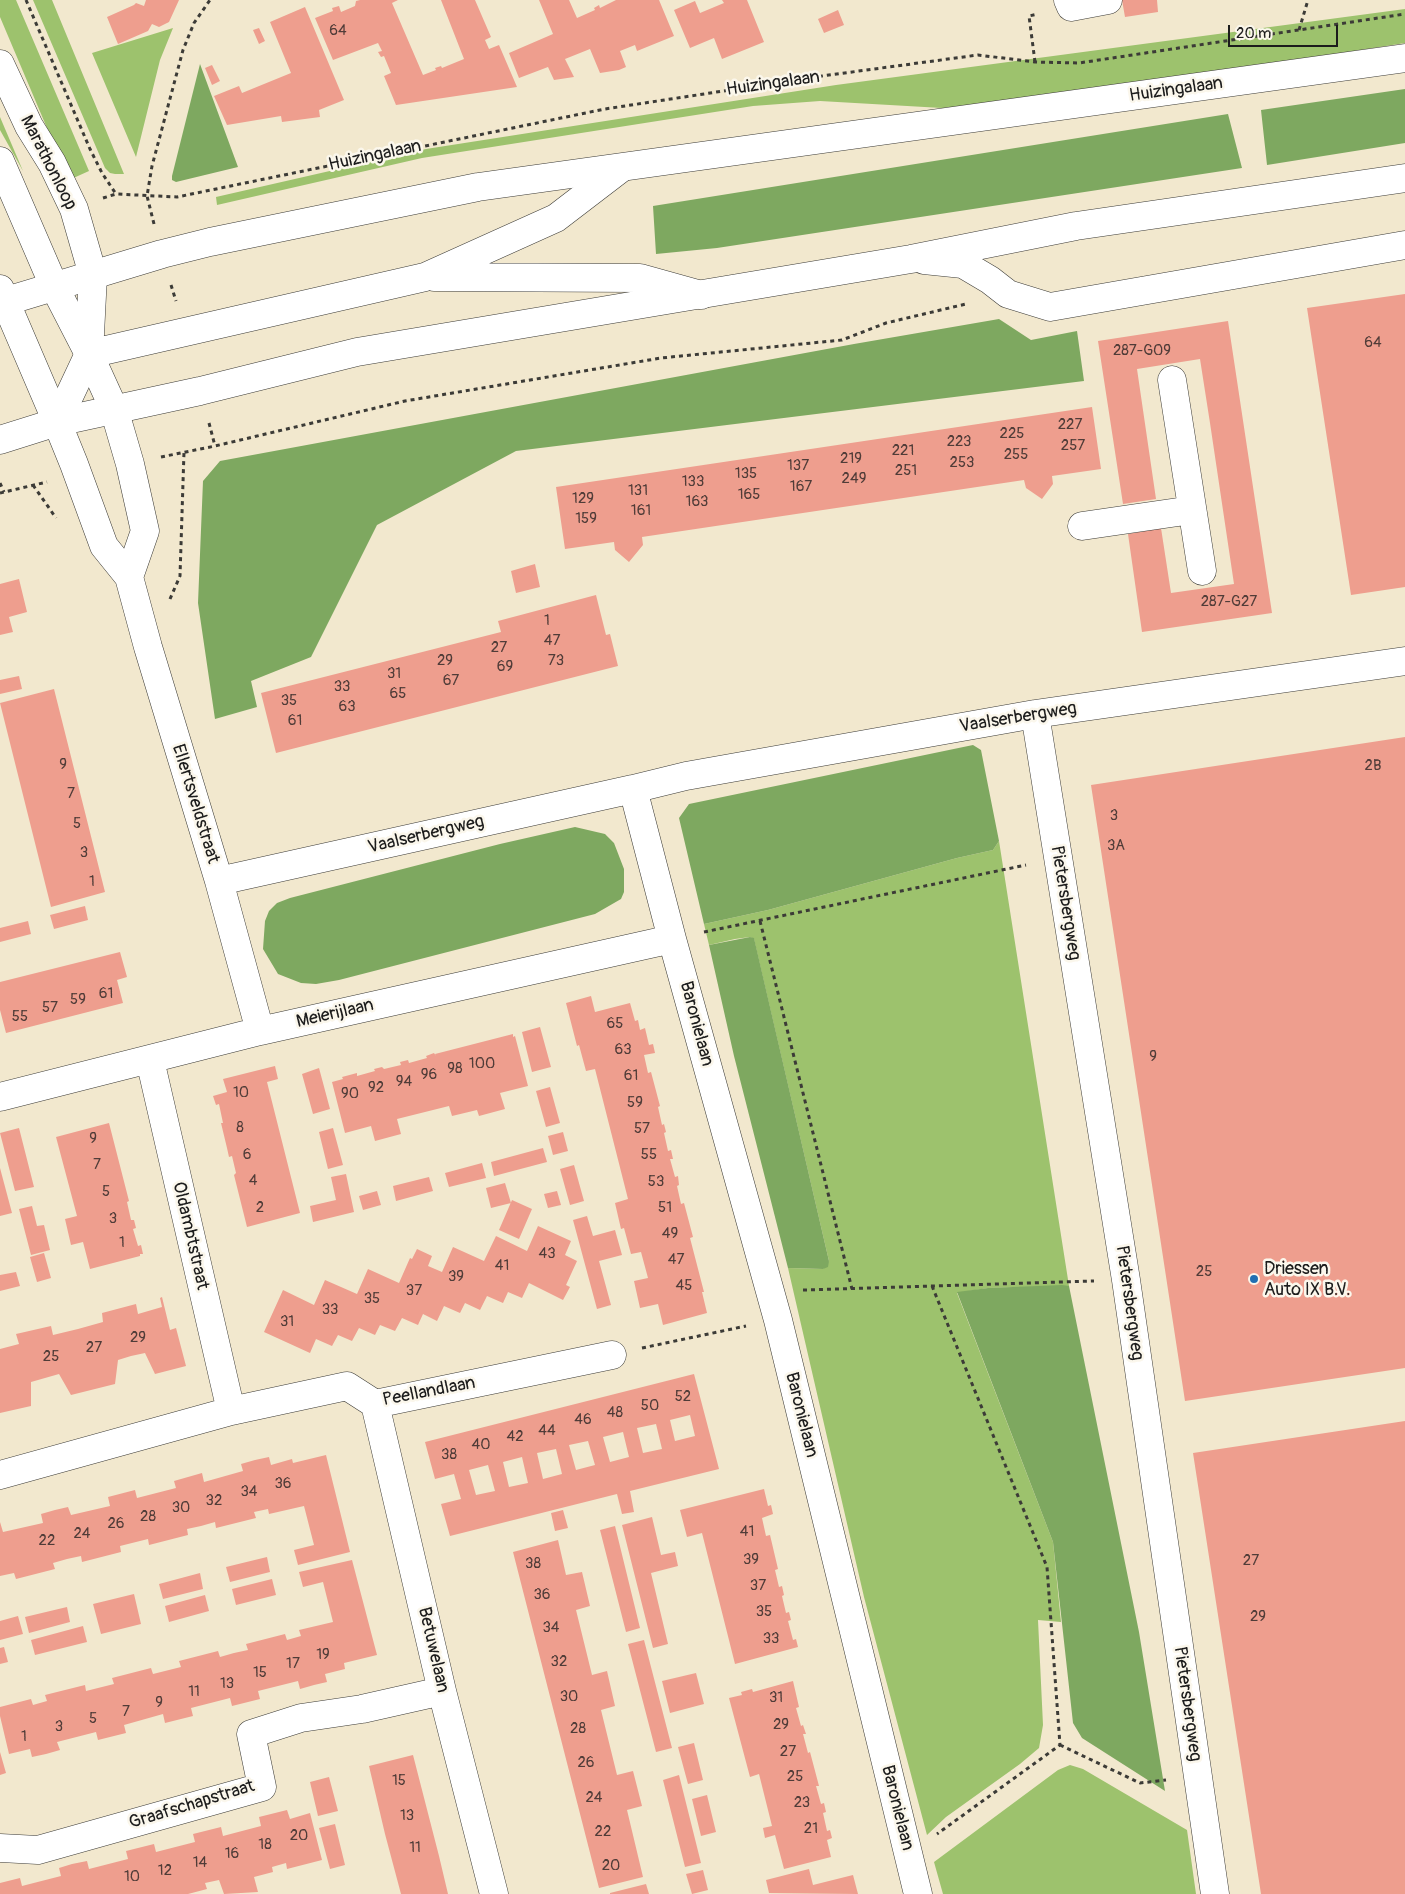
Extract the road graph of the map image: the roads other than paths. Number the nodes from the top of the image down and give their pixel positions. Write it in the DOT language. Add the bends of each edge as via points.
graph roads {
  1 [pos="1108,0"];
  2 [pos="1069,4"];
  3 [pos="1405,58"];
  4 [pos="0,64"];
  5 [pos="0,162"];
  6 [pos="620,168"];
  7 [pos="1405,178"];
  8 [pos="1405,244"];
  9 [pos="911,259"];
  10 [pos="93,275"];
  11 [pos="425,277"];
  12 [pos="54,286"];
  13 [pos="701,295"];
  14 [pos="2,298"];
  15 [pos="89,354"];
  16 [pos="1172,380"];
  17 [pos="114,409"];
  18 [pos="58,422"];
  19 [pos="0,440"];
  20 [pos="1192,510"];
  21 [pos="1082,526"];
  22 [pos="1202,571"];
  23 [pos="129,577"];
  24 [pos="1405,661"];
  25 [pos="1035,714"];
  26 [pos="634,789"];
  27 [pos="219,881"];
  28 [pos="672,939"];
  29 [pos="260,1031"];
  30 [pos="150,1060"];
  31 [pos="2,1089"];
  32 [pos="612,1355"];
  33 [pos="375,1404"];
  34 [pos="231,1411"];
  35 [pos="0,1475"];
  36 [pos="442,1691"];
  37 [pos="0,1848"];
  38 [pos="494,1894"];
  39 [pos="918,1894"];
  40 [pos="1215,1894"];
  1 -- 2 [label="street"];
  3 -- 6 [label="street, Huizingalaan"];
  4 -- 10 [label="street, Marathonloop" via="74,209"];
  5 -- 12 [label="street"];
  6 -- 10 [label="street, Huizingalaan" via="459,191 210,242"];
  6 -- 11 [label="street, Huizingalaan" via="556,218"];
  7 -- 9 [label="street, Huizingalaan" via="1076,226"];
  8 -- 9 [label="street, Huizingalaan" via="1050,307 1008,294 963,264"];
  9 -- 13 [label="street, Huizingalaan"];
  10 -- 12 [label="street, Huizingalaan"];
  10 -- 15 [label="street, Marathonloop"];
  11 -- 13 [label="street, Huizingalaan" via="640,278"];
  11 -- 15 [label="street, Huizingalaan"];
  12 -- 14 [label="street, Huizingalaan"];
  12 -- 15 [label="street"];
  13 -- 17 [label="street, Huizingalaan" via="357,352"];
  14 -- 18 [label="street, Ellertsveldstraat"];
  15 -- 17 [label="street"];
  15 -- 18 [label="street"];
  16 -- 20 [label="street"];
  17 -- 18 [label="street, Huizingalaan"];
  17 -- 23 [label="street" via="145,531"];
  18 -- 19 [label="street, Huizingalaan"];
  18 -- 23 [label="street, Ellertsveldstraat" via="104,546"];
  20 -- 21 [label="street"];
  20 -- 22 [label="street"];
  23 -- 27 [label="street, Ellertsveldstraat"];
  24 -- 25 [label="street, Vaalserbergweg"];
  25 -- 26 [label="street, Vaalserbergweg" via="686,776"];
  25 -- 40 [label="street, Pietersbergweg" via="1126,1280"];
  26 -- 27 [label="street, Vaalserbergweg"];
  26 -- 28 [label="street"];
  27 -- 29 [label="street, Ellertsveldstraat"];
  28 -- 29 [label="street, Meierijlaan"];
  28 -- 39 [label="street, Baronielaan" via="778,1320"];
  29 -- 30 [label="street, Meierijlaan"];
  30 -- 31 [label="street, Meierijlaan"];
  30 -- 34 [label="street, Oldambtstraat"];
  32 -- 33 [label="street, Peellandlaan"];
  33 -- 34 [label="street, Peellandlaan" via="347,1386"];
  33 -- 36 [label="street, Betuwelaan"];
  34 -- 35 [label="street, Peellandlaan"];
  36 -- 37 [label="street, Graafschapstraat" via="362,1709 301,1718 251,1734 262,1787 38,1850"];
  36 -- 38 [label="street, Betuwelaan"];
}
